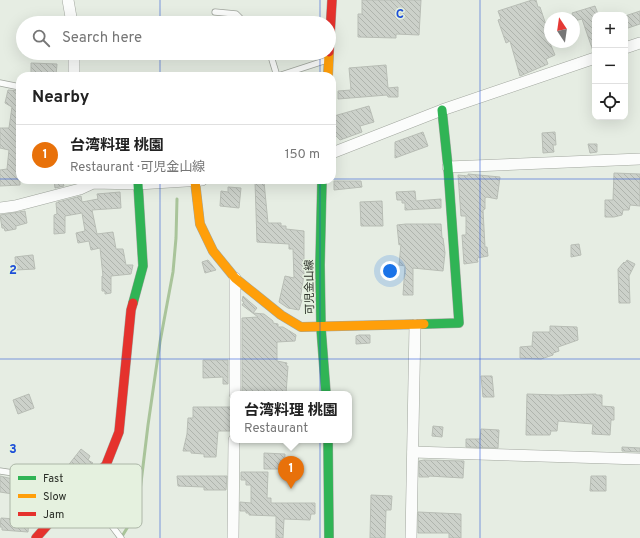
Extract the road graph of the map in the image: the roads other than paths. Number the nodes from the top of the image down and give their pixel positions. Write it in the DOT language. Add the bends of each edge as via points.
graph roads {
  1 [pos="68,0"];
  2 [pos="332,0"];
  3 [pos="214,12"];
  4 [pos="71,16"];
  5 [pos="238,16"];
  6 [pos="331,16"];
  7 [pos="640,43"];
  8 [pos="628,47"];
  9 [pos="592,59"];
  10 [pos="74,60"];
  11 [pos="272,60"];
  12 [pos="317,60"];
  13 [pos="329,60"];
  14 [pos="74,72"];
  15 [pos="277,72"];
  16 [pos="288,72"];
  17 [pos="328,72"];
  18 [pos="0,83"];
  19 [pos="16,87"];
  20 [pos="442,110"];
  21 [pos="336,152"];
  22 [pos="640,159"];
  23 [pos="448,167"];
  24 [pos="88,184"];
  25 [pos="138,184"];
  26 [pos="199,184"];
  27 [pos="322,184"];
  28 [pos="0,208"];
  29 [pos="235,278"];
  30 [pos="415,325"];
  31 [pos="322,328"];
  32 [pos="235,391"];
  33 [pos="326,391"];
  34 [pos="234,443"];
  35 [pos="328,443"];
  36 [pos="413,452"];
  37 [pos="640,459"];
  38 [pos="106,464"];
  39 [pos="0,471"];
  40 [pos="10,472"];
  41 [pos="45,528"];
  42 [pos="114,528"];
  43 [pos="36,538"];
  44 [pos="121,538"];
  45 [pos="233,538"];
  46 [pos="329,538"];
  47 [pos="412,538"];
  1 -- 4 [label="street"];
  2 -- 6 [label="street"];
  3 -- 5 [label="lane"];
  7 -- 8 [label="street"];
  9 -- 20 [label="street"];
  10 -- 14 [label="street"];
  11 -- 15 [label="lane"];
  12 -- 16 [label="lane"];
  13 -- 17 [label="street"];
  18 -- 19 [label="lane"];
  20 -- 21 [label="street"];
  20 -- 23 [label="street"];
  22 -- 23 [label="street"];
  23 -- 30 [label="street" via="459,323"];
  24 -- 28 [label="street" via="80,189"];
  25 -- 38 [label="street" via="143,266 130,310 119,432"];
  26 -- 29 [label="street" via="200,224 213,251"];
  27 -- 31 [label="street, 可児金山線"];
  29 -- 31 [label="street" via="301,328"];
  29 -- 32 [label="street"];
  30 -- 31 [label="street"];
  30 -- 36 [label="street"];
  31 -- 33 [label="street, 可児金山線"];
  34 -- 45 [label="street"];
  35 -- 46 [label="street"];
  36 -- 37 [label="street"];
  36 -- 47 [label="street"];
  39 -- 40 [label="lane"];
  41 -- 43 [label="street"];
  42 -- 44 [label="lane"];
}
